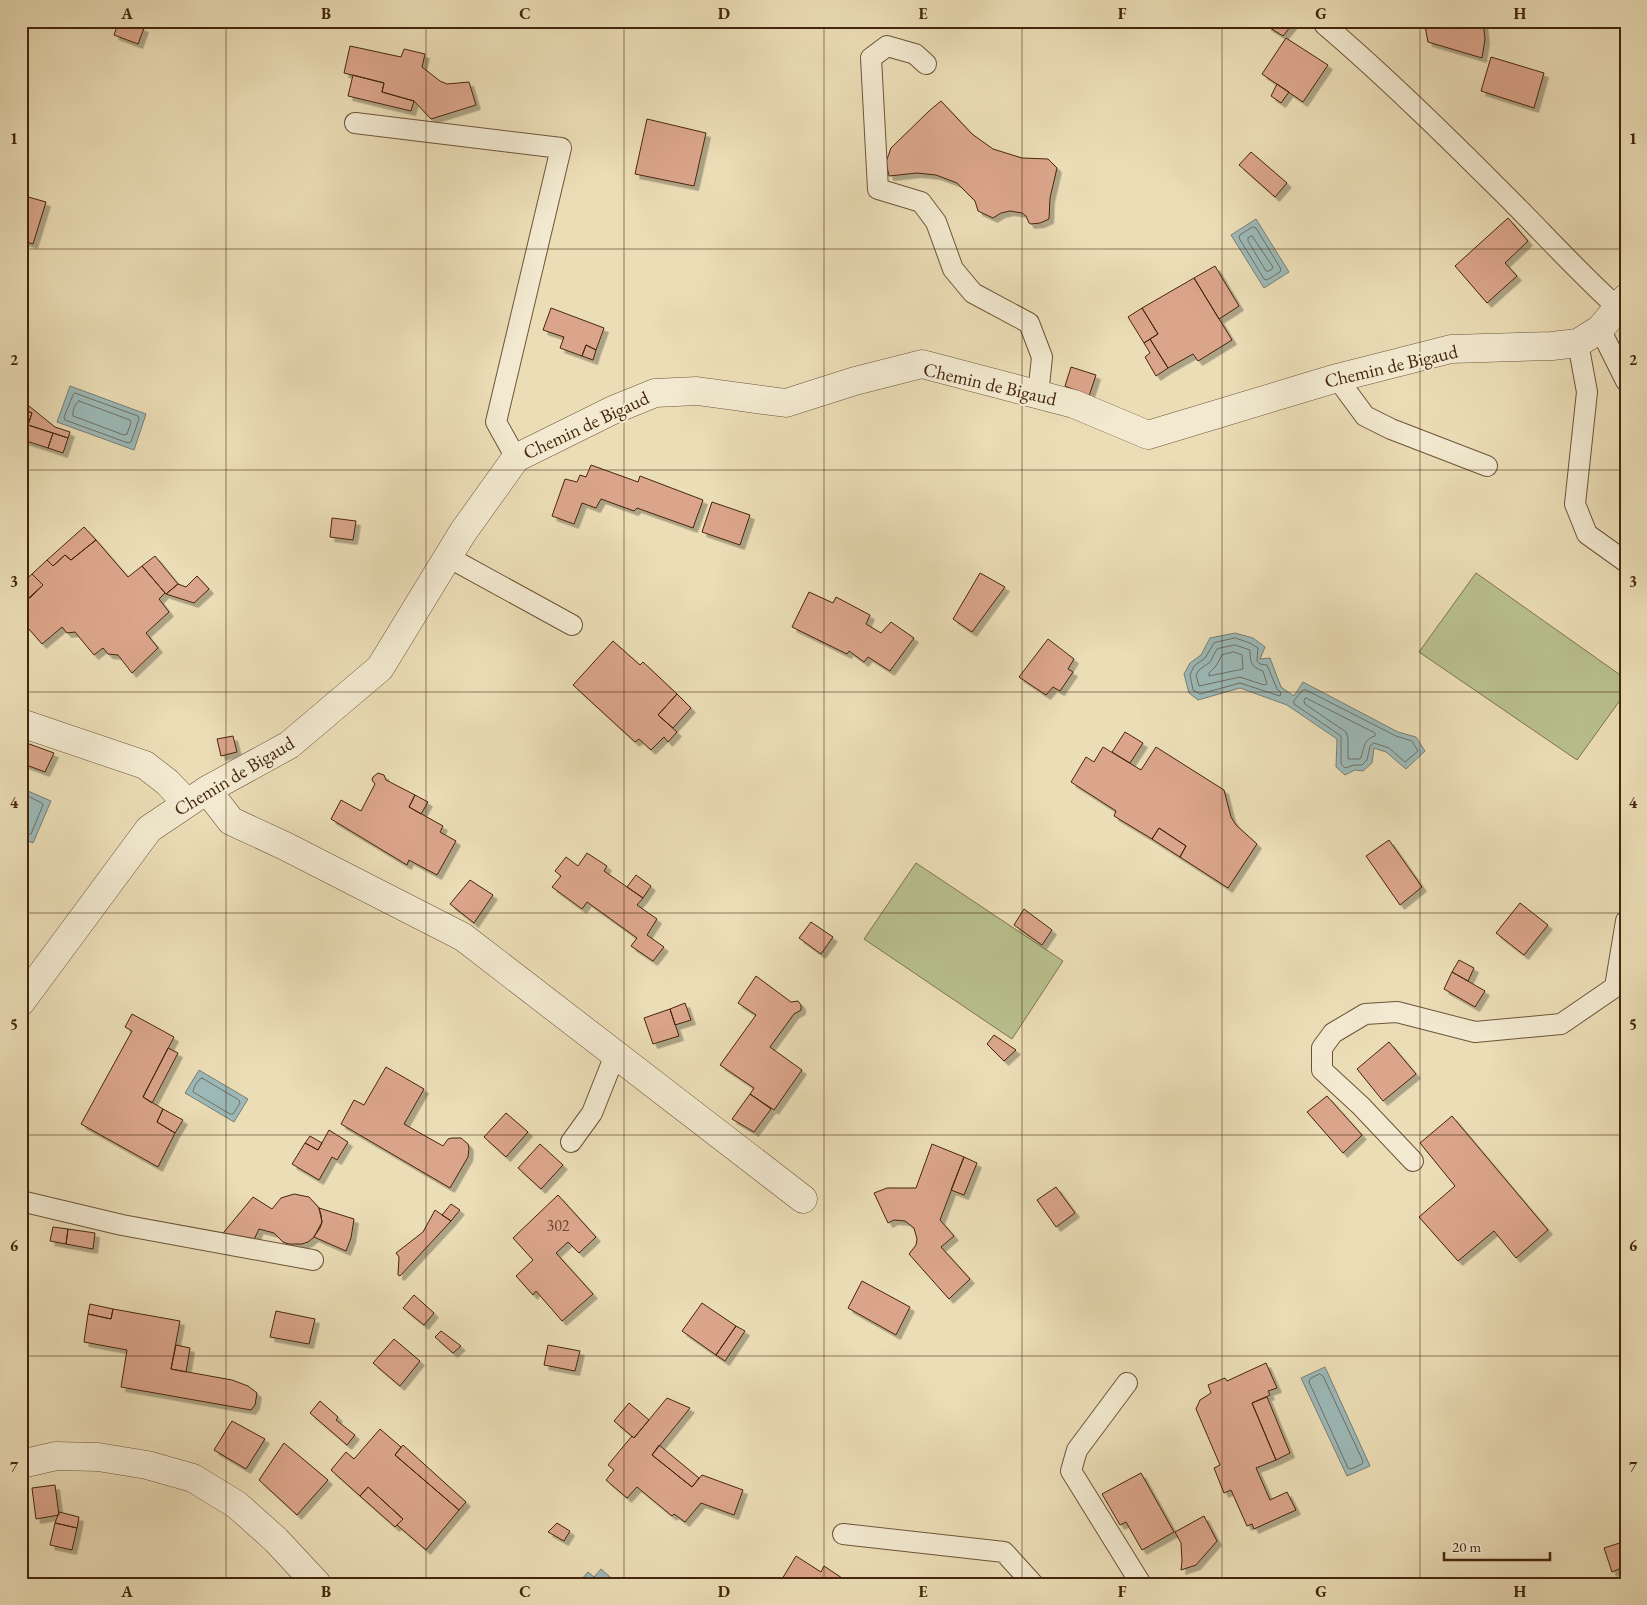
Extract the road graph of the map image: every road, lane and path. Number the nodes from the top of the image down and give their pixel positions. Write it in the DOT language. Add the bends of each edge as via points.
graph roads {
  1 [pos="1325,25"];
  2 [pos="926,64"];
  3 [pos="356,123"];
  4 [pos="1622,303"];
  5 [pos="1589,336"];
  6 [pos="1337,378"];
  7 [pos="1626,381"];
  8 [pos="1038,395"];
  9 [pos="516,458"];
  10 [pos="1487,466"];
  11 [pos="448,557"];
  12 [pos="1626,562"];
  13 [pos="572,625"];
  14 [pos="21,723"];
  15 [pos="197,797"];
  16 [pos="1626,921"];
  17 [pos="21,1002"];
  18 [pos="615,1055"];
  19 [pos="571,1142"];
  20 [pos="1413,1161"];
  21 [pos="803,1199"];
  22 [pos="21,1201"];
  23 [pos="313,1260"];
  24 [pos="1127,1383"];
  25 [pos="21,1464"];
  26 [pos="843,1534"];
  27 [pos="317,1584"];
  28 [pos="1032,1584"];
  29 [pos="1141,1584"];
  1 -- 4 [label="lane" via="1377,70 1495,184 1586,279"];
  2 -- 8 [label="lane" via="914,54 887,46 871,58 878,189 921,202 936,222 953,269 973,293 1029,323 1042,356"];
  3 -- 9 [label="lane" via="561,148 496,422"];
  4 -- 5 [label="street"];
  5 -- 6 [label="street, Chemin de Bigaud" via="1552,346 1451,349"];
  5 -- 7 [label="lane"];
  5 -- 12 [label="lane" via="1587,392 1575,504 1587,534"];
  6 -- 8 [label="street, Chemin de Bigaud" via="1148,434 1074,404"];
  6 -- 10 [label="lane" via="1365,416"];
  8 -- 9 [label="street, Chemin de Bigaud" via="922,364 786,403 697,391 655,392"];
  9 -- 11 [label="street, Chemin de Bigaud"];
  11 -- 13 [label="lane"];
  11 -- 15 [label="street, Chemin de Bigaud" via="380,668 289,745"];
  14 -- 15 [label="street" via="145,765 167,782"];
  15 -- 17 [label="street, Chemin de Bigaud" via="150,829"];
  15 -- 18 [label="street" via="230,821 463,937"];
  16 -- 20 [label="lane" via="1615,987 1561,1024 1475,1032 1397,1012 1365,1014 1333,1033 1322,1048 1322,1070"];
  18 -- 19 [label="lane" via="592,1113"];
  18 -- 21 [label="street"];
  22 -- 23 [label="lane" via="122,1225"];
  24 -- 29 [label="lane" via="1078,1450 1071,1471"];
  25 -- 27 [label="street" via="56,1456 98,1457 147,1465 193,1478 237,1505"];
  26 -- 28 [label="lane" via="1004,1552"];
}
